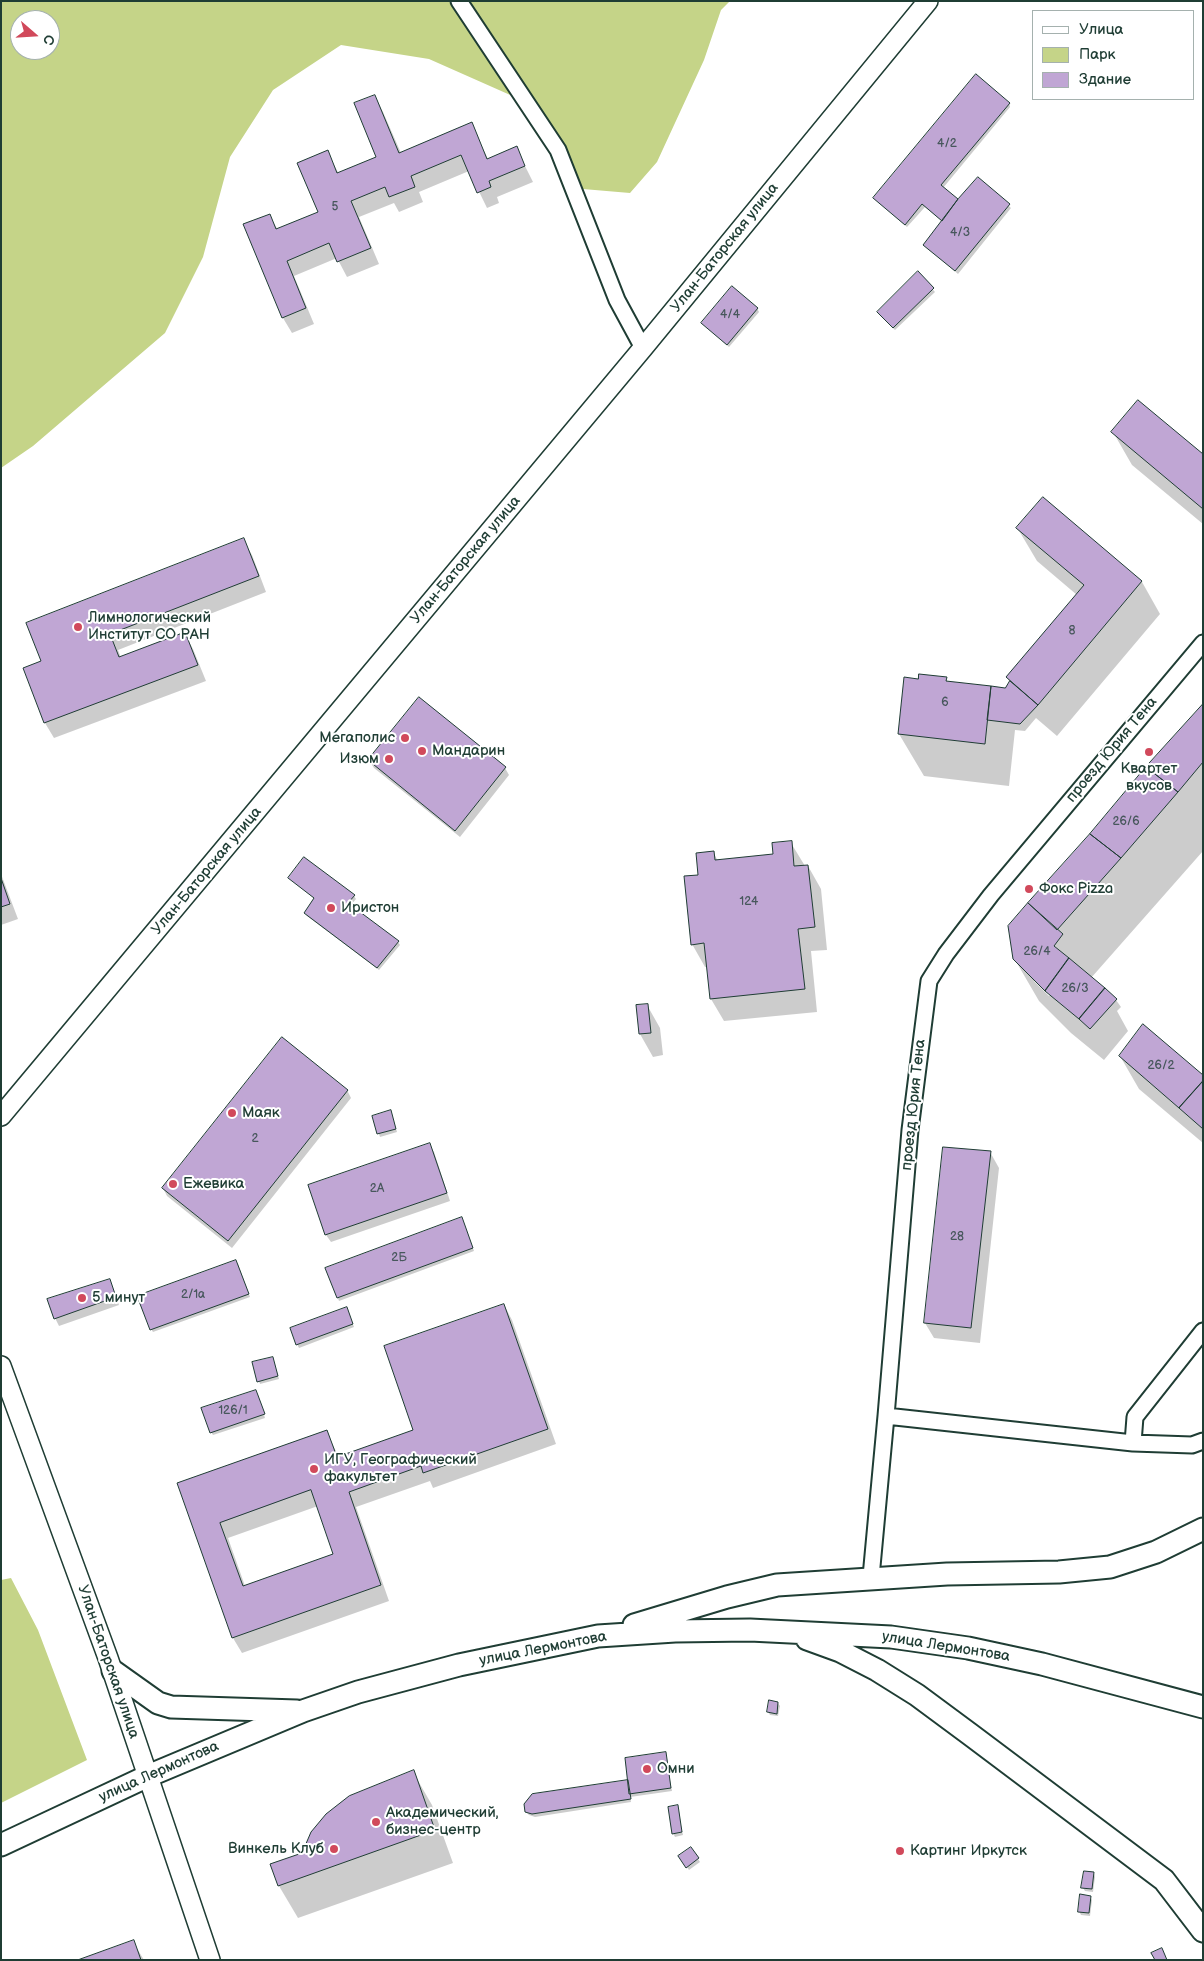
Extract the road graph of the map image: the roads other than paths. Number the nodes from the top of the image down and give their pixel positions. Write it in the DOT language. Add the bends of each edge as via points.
graph roads {
  1 [pos="459,1"];
  2 [pos="928,1"];
  3 [pos="643,348"];
  4 [pos="1203,643"];
  5 [pos="1,1116"];
  6 [pos="1203,1331"];
  7 [pos="1,1366"];
  8 [pos="886,1416"];
  9 [pos="1203,1441"];
  10 [pos="1133,1443"];
  11 [pos="1203,1530"];
  12 [pos="871,1577"];
  13 [pos="750,1630"];
  14 [pos="598,1636"];
  15 [pos="113,1671"];
  16 [pos="1203,1707"];
  17 [pos="302,1711"];
  18 [pos="148,1776"];
  19 [pos="1,1845"];
  20 [pos="1189,1914"];
  21 [pos="1203,1931"];
  22 [pos="1203,1938"];
  23 [pos="210,1960"];
  1 -- 3 [label="street" via="558,150 617,300"];
  2 -- 3 [label="street, Улан-Баторская улица"];
  3 -- 5 [label="street, Улан-Баторская улица"];
  4 -- 8 [label="street, проезд Юрия Тена" via="991,895 929,981 910,1130"];
  6 -- 10 [label="street" via="1135,1418"];
  7 -- 15 [label="street, Улан-Баторская улица"];
  8 -- 10 [label="street"];
  8 -- 12 [label="street, проезд Юрия Тена"];
  9 -- 10 [label="street" via="1192,1446"];
  11 -- 12 [label="main road" via="1131,1562 1088,1571"];
  12 -- 14 [label="main road" via="768,1586"];
  13 -- 14 [label="main road, улица Лермонтова"];
  13 -- 16 [label="main road, улица Лермонтова" via="875,1636 968,1648 1042,1664"];
  13 -- 20 [label="main road" via="822,1643 862,1661 916,1695 1164,1880"];
  14 -- 17 [label="main road, улица Лермонтова" via="459,1665"];
  15 -- 17 [label="main road" via="158,1703 171,1707"];
  15 -- 18 [label="street, Улан-Баторская улица"];
  17 -- 18 [label="main road, улица Лермонтова"];
  18 -- 19 [label="main road, улица Лермонтова"];
  18 -- 23 [label="street, Улан-Баторская улица"];
  20 -- 21 [label="main road"];
  20 -- 22 [label="street"];
}
